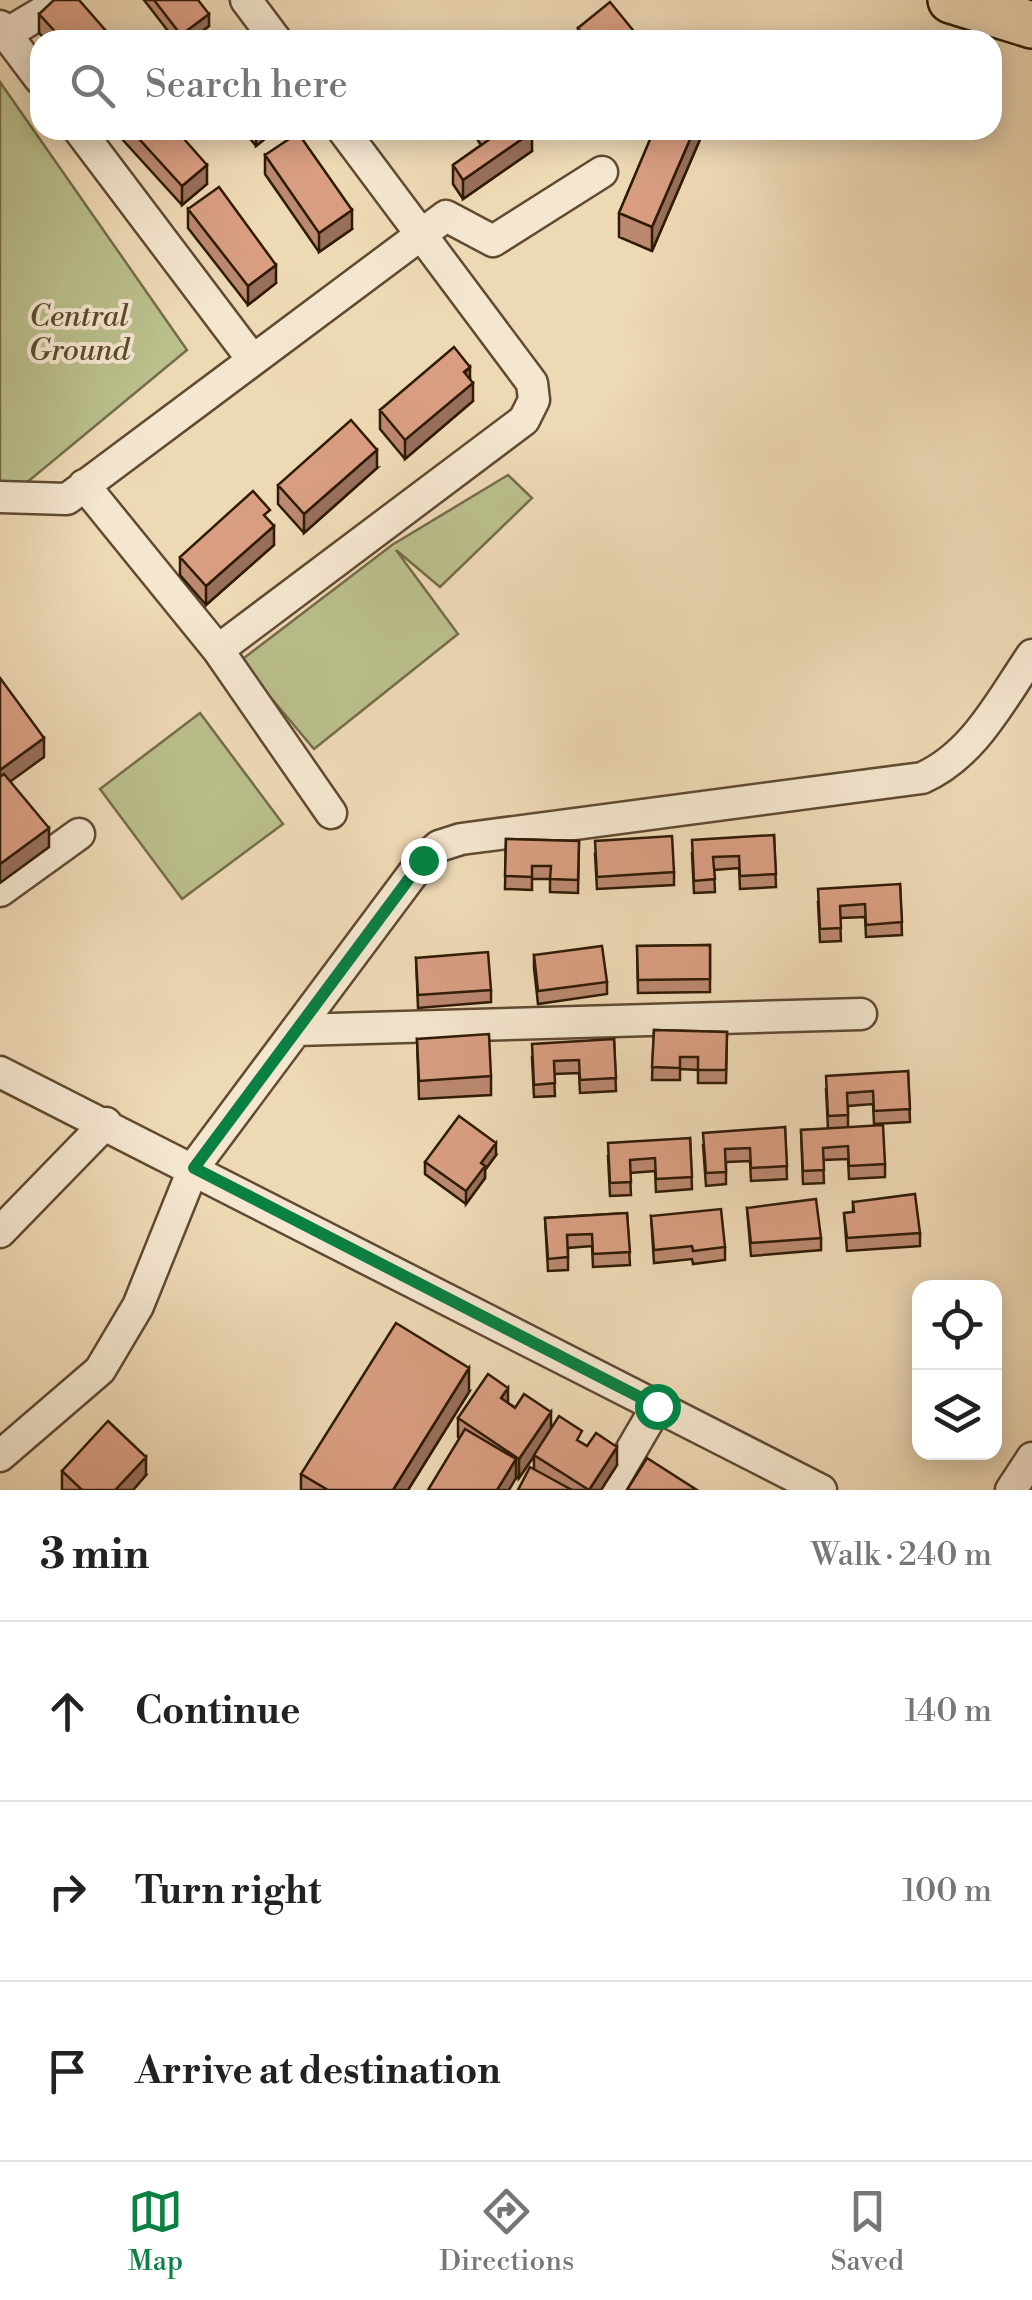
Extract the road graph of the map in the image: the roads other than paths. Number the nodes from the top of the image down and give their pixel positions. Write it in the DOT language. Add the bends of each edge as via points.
graph roads {
  1 [pos="63,0"];
  2 [pos="246,0"];
  3 [pos="951,0"];
  4 [pos="1032,25"];
  5 [pos="3,30"];
  6 [pos="268,30"];
  7 [pos="30,66"];
  8 [pos="87,140"];
  9 [pos="350,140"];
  10 [pos="602,172"];
  11 [pos="421,234"];
  12 [pos="252,358"];
  13 [pos="84,485"];
  14 [pos="0,497"];
  15 [pos="218,650"];
  16 [pos="1032,655"];
  17 [pos="331,813"];
  18 [pos="79,834"];
  19 [pos="0,890"];
  20 [pos="861,1014"];
  21 [pos="296,1030"];
  22 [pos="0,1072"];
  23 [pos="106,1122"];
  24 [pos="194,1168"];
  25 [pos="0,1232"];
  26 [pos="657,1406"];
  27 [pos="0,1456"];
  28 [pos="1032,1458"];
  29 [pos="608,1490"];
  30 [pos="822,1490"];
  31 [pos="1011,1490"];
  1 -- 5 [label="street"];
  2 -- 6 [label="street"];
  3 -- 4 [label="highway"];
  5 -- 7 [label="street"];
  8 -- 12 [label="street"];
  9 -- 11 [label="street"];
  10 -- 11 [label="street" via="492,241 446,216"];
  11 -- 12 [label="street"];
  11 -- 15 [label="street" via="532,383 531,410"];
  12 -- 13 [label="street"];
  13 -- 14 [label="street" via="66,499"];
  13 -- 15 [label="street"];
  15 -- 17 [label="street"];
  16 -- 21 [label="street" via="969,745 922,778 438,846"];
  18 -- 19 [label="street"];
  20 -- 21 [label="street"];
  21 -- 24 [label="street"];
  22 -- 23 [label="street"];
  23 -- 24 [label="street"];
  23 -- 25 [label="street"];
  24 -- 26 [label="street"];
  24 -- 27 [label="street" via="138,1306 100,1370"];
  26 -- 29 [label="street"];
  26 -- 30 [label="street"];
  28 -- 31 [label="street"];
}
